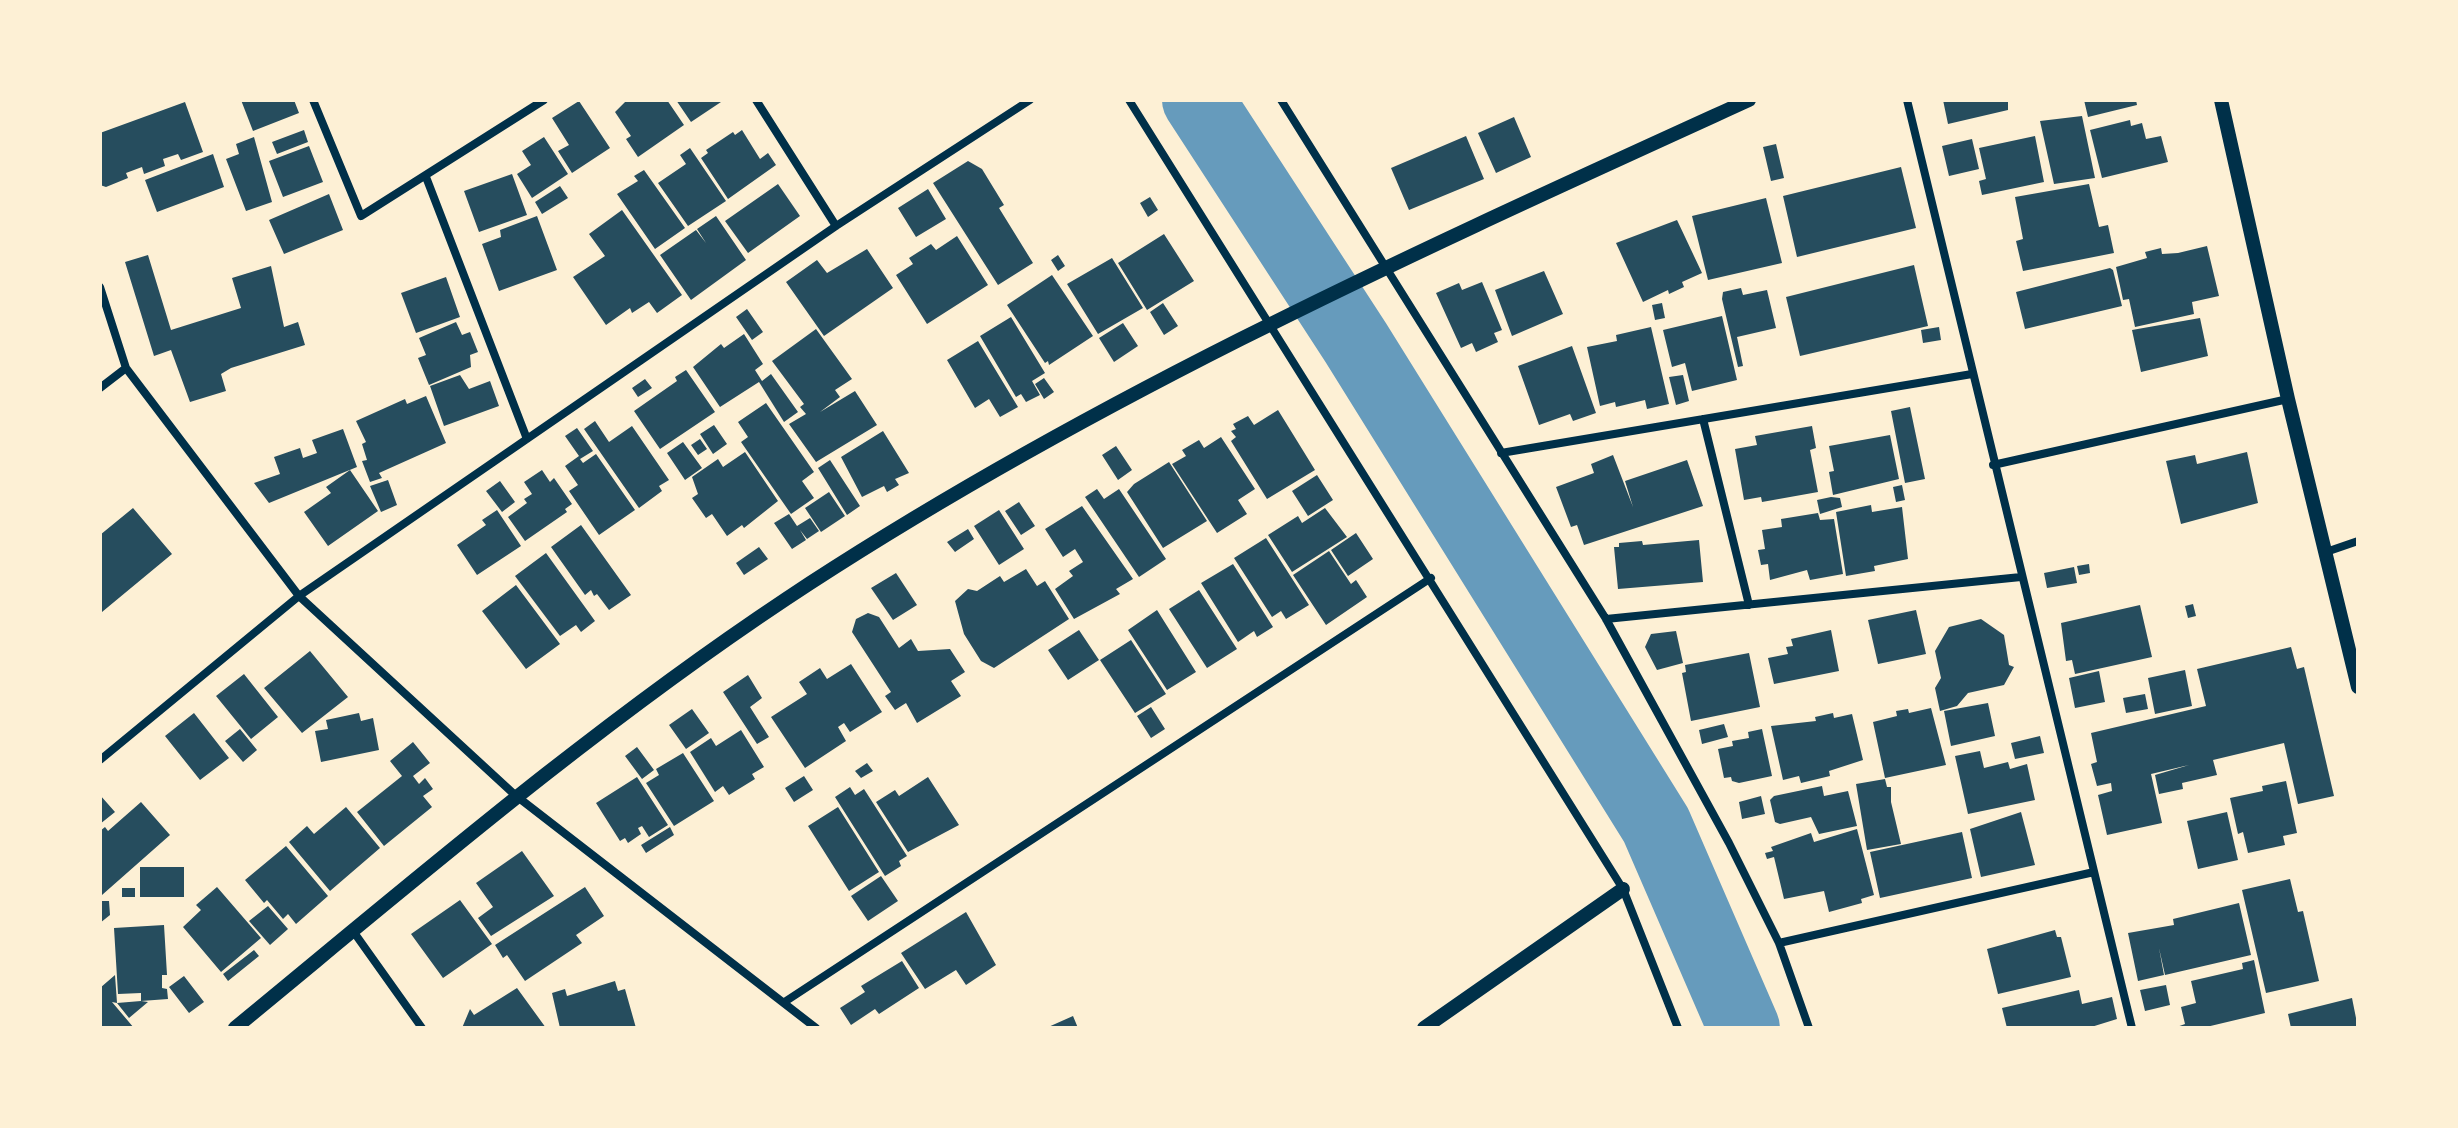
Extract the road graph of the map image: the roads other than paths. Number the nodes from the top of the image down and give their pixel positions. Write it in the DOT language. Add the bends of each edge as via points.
graph roads {
  1 [pos="313,100"];
  2 [pos="544,100"];
  3 [pos="756,100"];
  4 [pos="1030,100"];
  5 [pos="1129,100"];
  6 [pos="1281,100"];
  7 [pos="1749,100"];
  8 [pos="1907,100"];
  9 [pos="2221,100"];
  10 [pos="426,177"];
  11 [pos="836,226"];
  12 [pos="1384,266"];
  13 [pos="100,287"];
  14 [pos="1270,325"];
  15 [pos="126,368"];
  16 [pos="1972,374"];
  17 [pos="100,388"];
  18 [pos="2288,399"];
  19 [pos="1703,419"];
  20 [pos="527,439"];
  21 [pos="1501,453"];
  22 [pos="1993,465"];
  23 [pos="2358,541"];
  24 [pos="2326,552"];
  25 [pos="2021,577"];
  26 [pos="1431,578"];
  27 [pos="299,596"];
  28 [pos="1749,605"];
  29 [pos="1606,619"];
  30 [pos="2358,687"];
  31 [pos="100,760"];
  32 [pos="515,795"];
  33 [pos="2094,872"];
  34 [pos="1623,889"];
  35 [pos="353,931"];
  36 [pos="1779,943"];
  37 [pos="786,1001"];
  38 [pos="235,1028"];
  39 [pos="422,1028"];
  40 [pos="816,1028"];
  41 [pos="1424,1028"];
  42 [pos="1678,1028"];
  43 [pos="1809,1028"];
  44 [pos="2132,1028"];
  1 -- 10 [label="street" via="361,216"];
  2 -- 10 [label="street"];
  3 -- 11 [label="street"];
  4 -- 11 [label="street"];
  5 -- 14 [label="street"];
  6 -- 12 [label="street"];
  7 -- 12 [label="street"];
  8 -- 16 [label="street"];
  9 -- 18 [label="street"];
  10 -- 20 [label="street"];
  11 -- 20 [label="street"];
  12 -- 14 [label="street"];
  12 -- 21 [label="street"];
  13 -- 15 [label="street"];
  14 -- 26 [label="street"];
  14 -- 32 [label="street" via="948,497 784,600"];
  15 -- 17 [label="street"];
  15 -- 27 [label="street"];
  16 -- 19 [label="street"];
  16 -- 22 [label="street"];
  18 -- 22 [label="street"];
  18 -- 24 [label="street"];
  19 -- 21 [label="street"];
  19 -- 28 [label="street"];
  20 -- 27 [label="street"];
  21 -- 29 [label="street"];
  22 -- 25 [label="street"];
  23 -- 24 [label="street"];
  24 -- 30 [label="street"];
  25 -- 28 [label="street"];
  25 -- 33 [label="street"];
  26 -- 34 [label="street"];
  26 -- 37 [label="street"];
  27 -- 31 [label="street"];
  27 -- 32 [label="street"];
  28 -- 29 [label="street"];
  29 -- 36 [label="street"];
  32 -- 35 [label="street"];
  32 -- 37 [label="street"];
  33 -- 36 [label="street"];
  33 -- 44 [label="street"];
  34 -- 41 [label="street"];
  34 -- 42 [label="street"];
  35 -- 38 [label="street"];
  35 -- 39 [label="street"];
  36 -- 43 [label="street"];
  37 -- 40 [label="street"];
}
